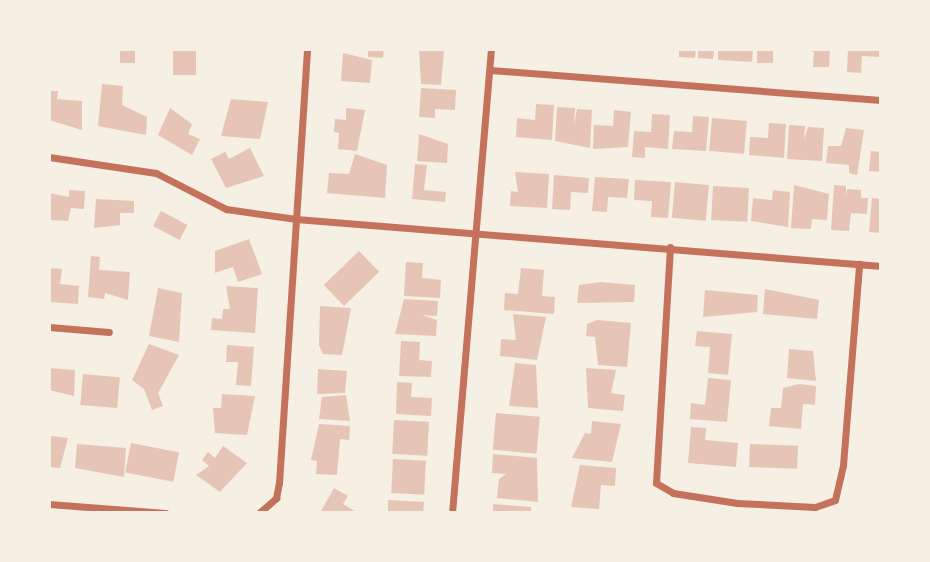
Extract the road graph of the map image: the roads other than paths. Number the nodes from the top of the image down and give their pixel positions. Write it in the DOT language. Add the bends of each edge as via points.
graph roads {
  1 [pos="307,49"];
  2 [pos="491,49"];
  3 [pos="490,70"];
  4 [pos="881,100"];
  5 [pos="49,158"];
  6 [pos="296,219"];
  7 [pos="476,233"];
  8 [pos="670,247"];
  9 [pos="859,264"];
  10 [pos="881,266"];
  11 [pos="49,327"];
  12 [pos="109,332"];
  13 [pos="49,504"];
  14 [pos="262,512"];
  15 [pos="166,513"];
  16 [pos="452,513"];
  1 -- 6 [label="street"];
  2 -- 3 [label="street"];
  3 -- 4 [label="street"];
  3 -- 7 [label="street"];
  5 -- 6 [label="street" via="124,165 156,173 226,209"];
  6 -- 7 [label="street"];
  6 -- 14 [label="street" via="279,483"];
  7 -- 8 [label="street"];
  7 -- 16 [label="street"];
  8 -- 9 [label="street"];
  8 -- 9 [label="street" via="656,483 674,493 737,503 815,507 835,500 842,474"];
  9 -- 10 [label="street"];
  11 -- 12 [label="street"];
  13 -- 15 [label="street"];
}
